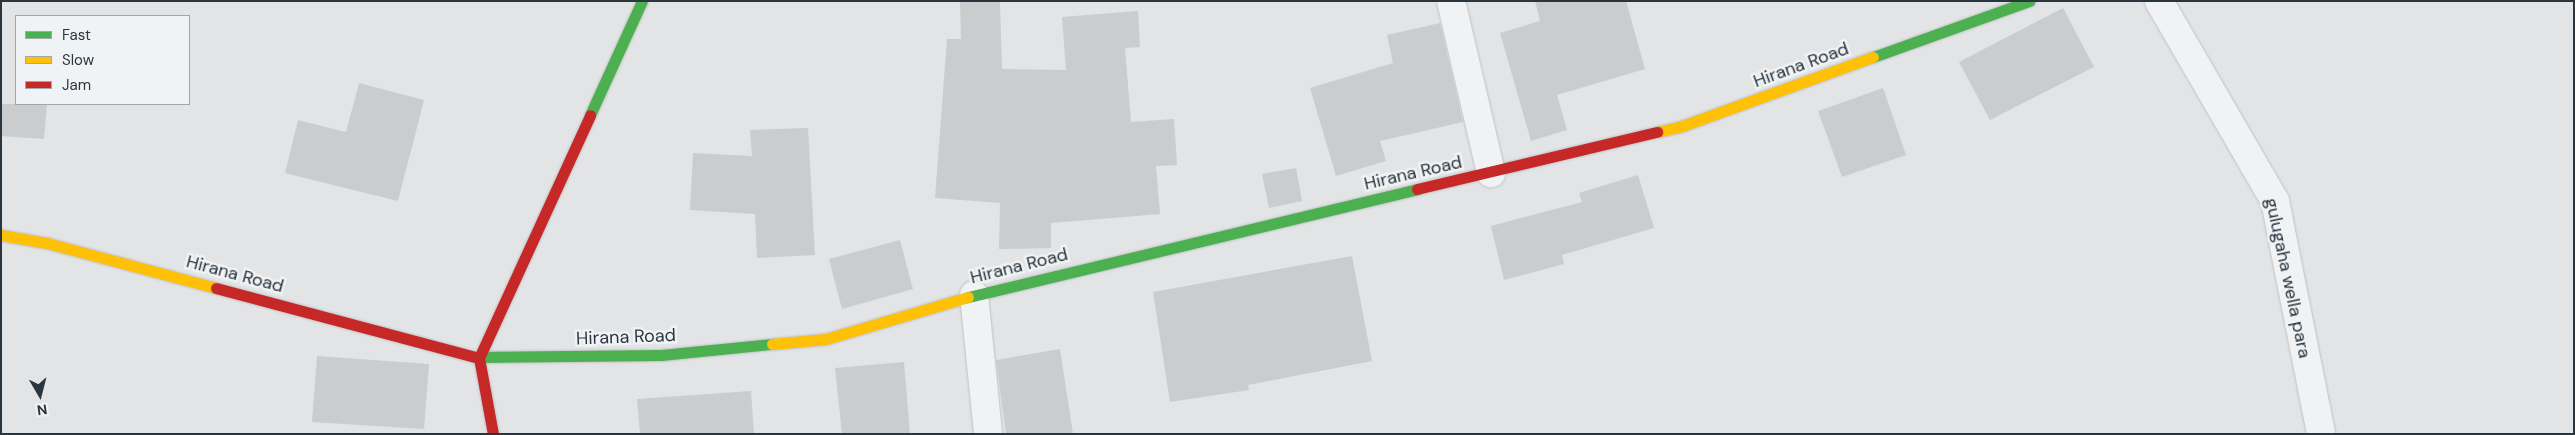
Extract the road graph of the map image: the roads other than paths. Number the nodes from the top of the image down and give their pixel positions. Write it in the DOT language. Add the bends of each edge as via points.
graph roads {
  1 [pos="642,1"];
  2 [pos="1451,1"];
  3 [pos="2029,1"];
  4 [pos="2159,1"];
  5 [pos="1491,172"];
  6 [pos="1,235"];
  7 [pos="974,295"];
  8 [pos="479,358"];
  9 [pos="493,434"];
  10 [pos="988,434"];
  11 [pos="2321,434"];
  1 -- 8 [label="street"];
  2 -- 5 [label="street"];
  3 -- 5 [label="street, Hirana Road" via="1682,126"];
  4 -- 11 [label="street, gulugaha wella para" via="2275,200"];
  5 -- 7 [label="street, Hirana Road"];
  6 -- 8 [label="street, Hirana Road" via="48,243"];
  7 -- 8 [label="street, Hirana Road" via="826,339 661,355"];
  7 -- 10 [label="street"];
  8 -- 9 [label="street"];
}
